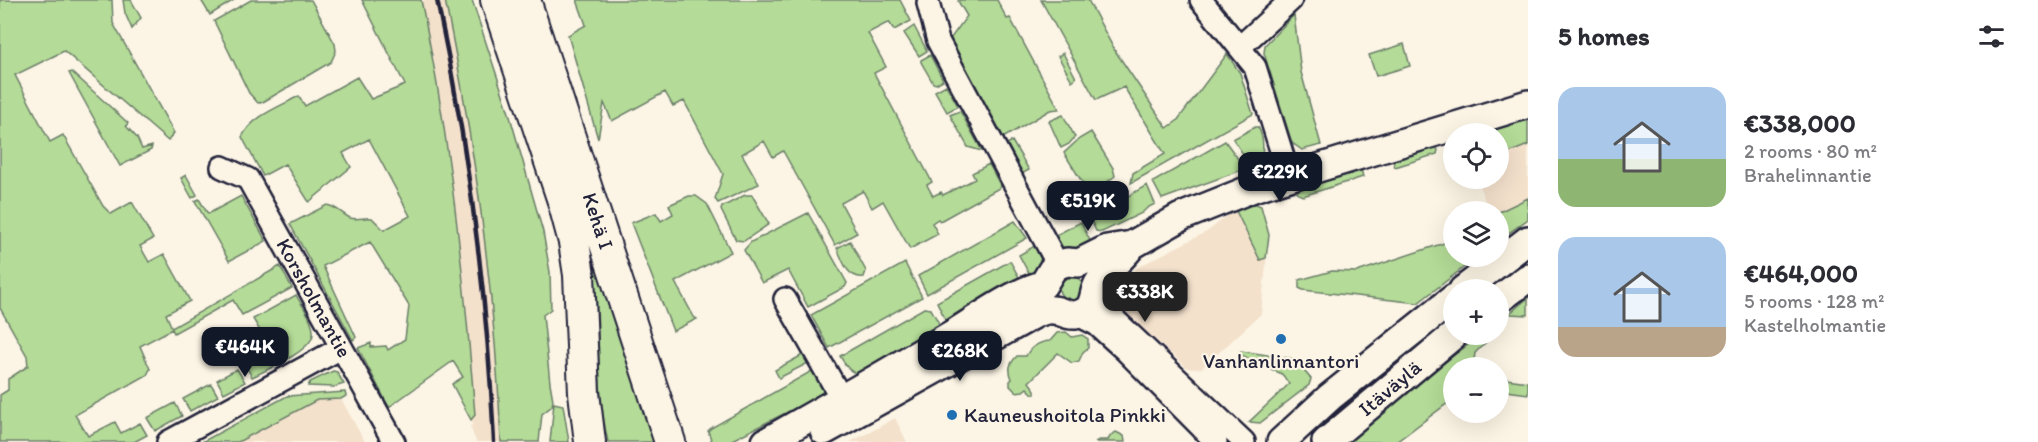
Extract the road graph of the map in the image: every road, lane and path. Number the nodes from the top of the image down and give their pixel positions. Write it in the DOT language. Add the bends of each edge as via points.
graph roads {
  1 [pos="496,0"];
  2 [pos="525,0"];
  3 [pos="1201,0"];
  4 [pos="1291,0"];
  5 [pos="928,3"];
  6 [pos="1240,48"];
  7 [pos="1528,104"];
  8 [pos="222,167"];
  9 [pos="1289,176"];
  10 [pos="1528,240"];
  11 [pos="1528,278"];
  12 [pos="1478,279"];
  13 [pos="1072,289"];
  14 [pos="1509,292"];
  15 [pos="784,299"];
  16 [pos="1443,306"];
  17 [pos="1443,344"];
  18 [pos="341,348"];
  19 [pos="847,408"];
  20 [pos="168,442"];
  21 [pos="394,442"];
  22 [pos="590,442"];
  23 [pos="670,442"];
  24 [pos="765,442"];
  25 [pos="804,442"];
  26 [pos="1216,442"];
  27 [pos="1244,442"];
  28 [pos="1281,442"];
  29 [pos="1326,442"];
  1 -- 22 [label="highway, Kehä I" via="574,242"];
  2 -- 23 [label="highway, Kehä I"];
  3 -- 6 [label="street"];
  4 -- 6 [label="street"];
  5 -- 13 [label="street" via="938,41"];
  6 -- 9 [label="street" via="1255,67"];
  7 -- 9 [label="main road"];
  8 -- 18 [label="street, Korsholmantie" via="248,179"];
  9 -- 13 [label="main road" via="1207,205 1132,245 1107,249"];
  10 -- 12 [label="main road"];
  11 -- 14 [label="main road"];
  13 -- 19 [label="main road" via="1033,288 1004,303"];
  13 -- 26 [label="street" via="1096,324"];
  13 -- 27 [label="street" via="1116,322"];
  15 -- 19 [label="street"];
  16 -- 28 [label="main road, Itäväylä"];
  17 -- 29 [label="main road, Itäväylä"];
  18 -- 20 [label="street"];
  18 -- 21 [label="street, Korsholmantie"];
  19 -- 24 [label="main road"];
  19 -- 25 [label="main road"];
}
